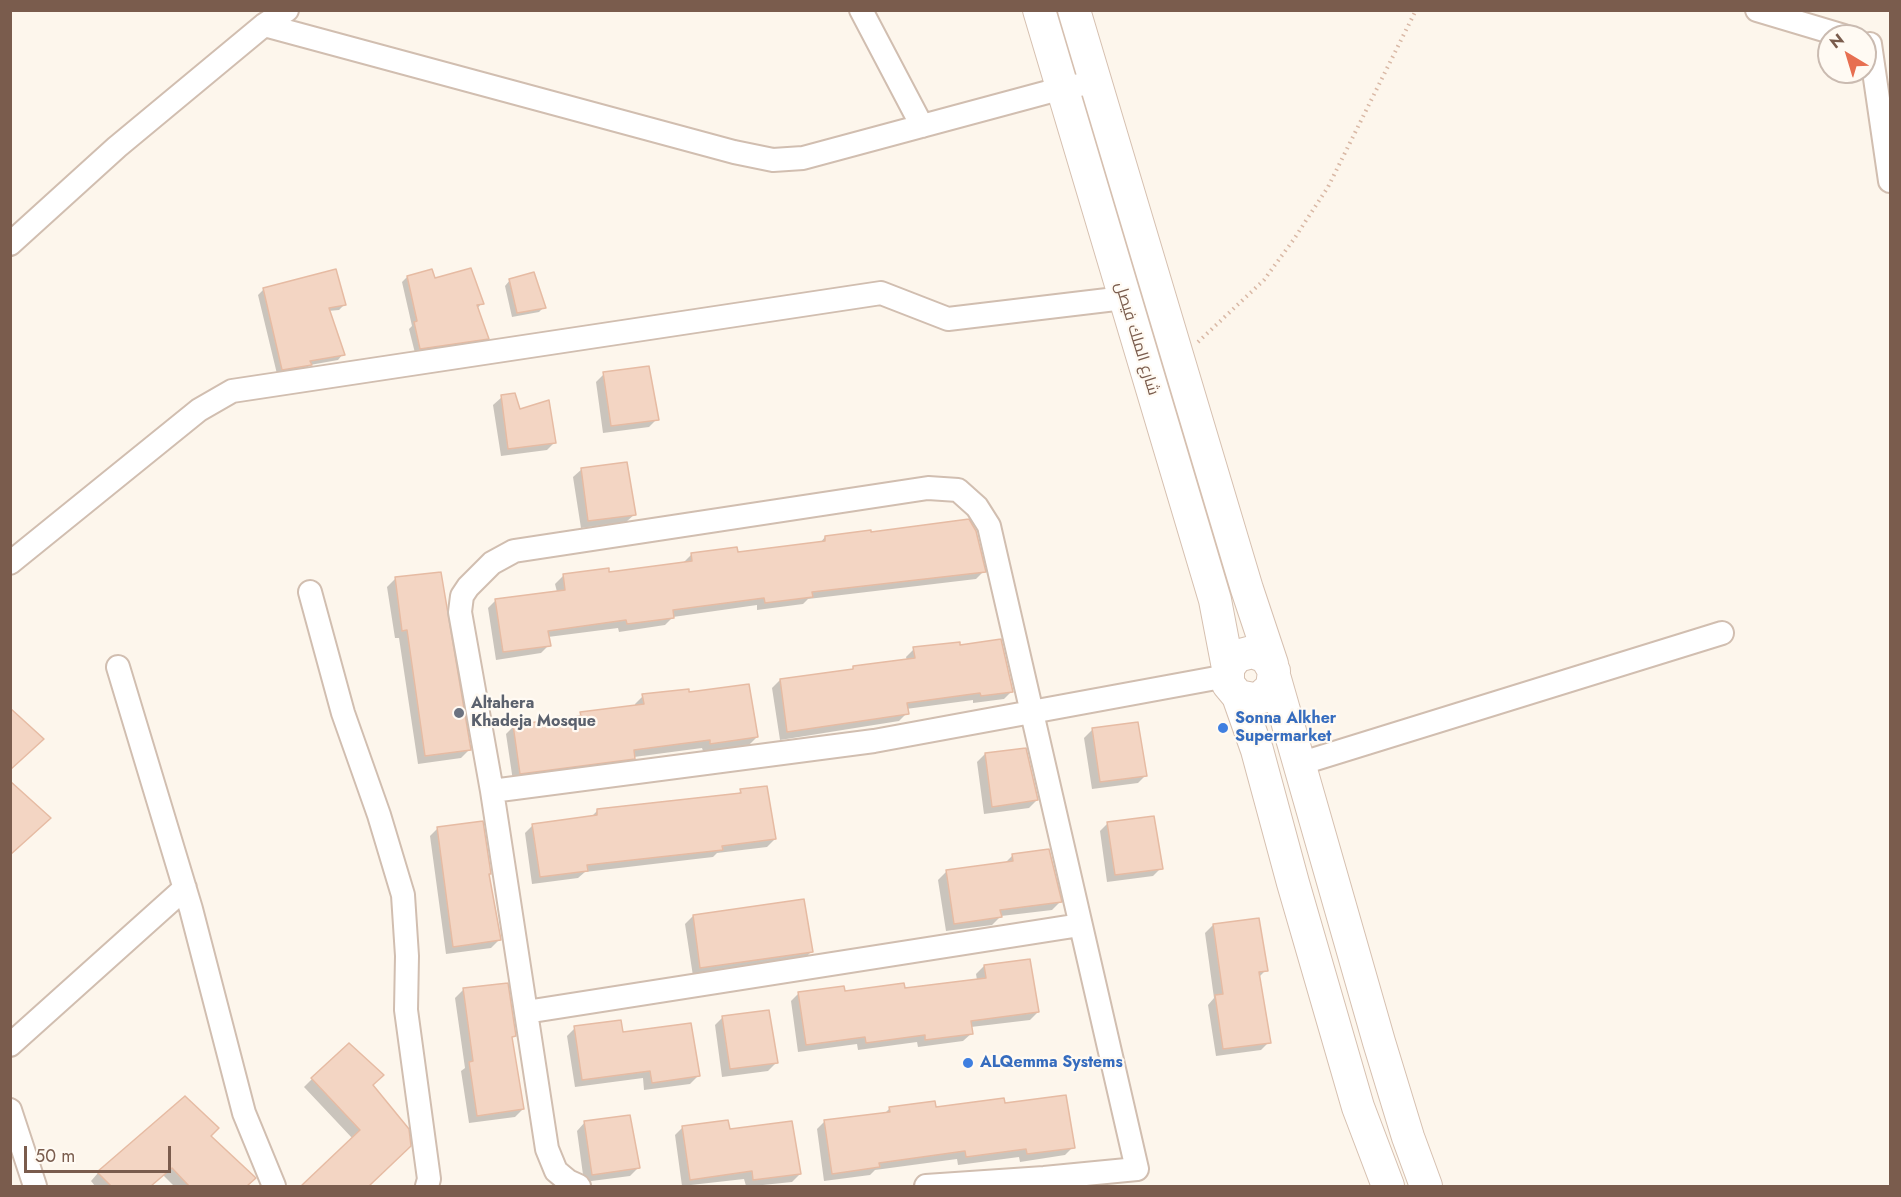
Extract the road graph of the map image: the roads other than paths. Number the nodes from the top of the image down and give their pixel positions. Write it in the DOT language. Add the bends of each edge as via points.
graph roads {
  1 [pos="861,10"];
  2 [pos="1039,10"];
  3 [pos="1074,10"];
  4 [pos="1757,10"];
  5 [pos="276,15"];
  6 [pos="1817,28"];
  7 [pos="1877,62"];
  8 [pos="1096,82"];
  9 [pos="1063,88"];
  10 [pos="922,126"];
  11 [pos="1890,181"];
  12 [pos="10,244"];
  13 [pos="1124,298"];
  14 [pos="10,563"];
  15 [pos="310,592"];
  16 [pos="1722,633"];
  17 [pos="118,667"];
  18 [pos="1273,671"];
  19 [pos="1231,680"];
  20 [pos="1033,713"];
  21 [pos="1299,764"];
  22 [pos="492,791"];
  23 [pos="185,888"];
  24 [pos="1080,925"];
  25 [pos="526,1012"];
  26 [pos="10,1045"];
  27 [pos="10,1110"];
  28 [pos="1139,1178"];
  29 [pos="35,1186"];
  30 [pos="274,1186"];
  31 [pos="427,1186"];
  32 [pos="579,1186"];
  33 [pos="926,1186"];
  34 [pos="1388,1186"];
  35 [pos="1426,1186"];
  1 -- 10 [label="street"];
  2 -- 9 [label="main road, شارع الملك فيصل"];
  3 -- 8 [label="main road, شارع الملك فيصل"];
  4 -- 6 [label="street"];
  5 -- 10 [label="street" via="734,152 773,159 803,158"];
  5 -- 12 [label="street" via="117,147"];
  7 -- 11 [label="street"];
  8 -- 9 [label="street"];
  8 -- 18 [label="main road, شارع الملك فيصل"];
  9 -- 10 [label="street"];
  9 -- 13 [label="main road, شارع الملك فيصل"];
  13 -- 14 [label="street" via="948,319 881,293 232,391 199,410"];
  13 -- 19 [label="main road, شارع الملك فيصل" via="1215,600"];
  15 -- 31 [label="street" via="344,713 403,895 406,1010"];
  16 -- 21 [label="street"];
  17 -- 23 [label="street"];
  18 -- 19 [label="main road" via="1266,657 1252,652 1237,656"];
  18 -- 21 [label="main road, شارع الملك فيصل"];
  19 -- 20 [label="street"];
  19 -- 34 [label="main road, شارع الملك فيصل" via="1257,750 1358,1107"];
  20 -- 22 [label="street" via="874,741"];
  20 -- 22 [label="street" via="989,526 977,507 958,490 928,488 514,551 492,563 465,591 460,607"];
  20 -- 24 [label="street"];
  21 -- 35 [label="main road, شارع الملك فيصل" via="1395,1095"];
  22 -- 25 [label="street"];
  23 -- 26 [label="street"];
  23 -- 30 [label="street" via="244,1113"];
  24 -- 25 [label="street"];
  24 -- 28 [label="street"];
  25 -- 32 [label="street" via="549,1156 556,1171"];
  27 -- 29 [label="street"];
  28 -- 33 [label="street" via="1044,1178"];
}
